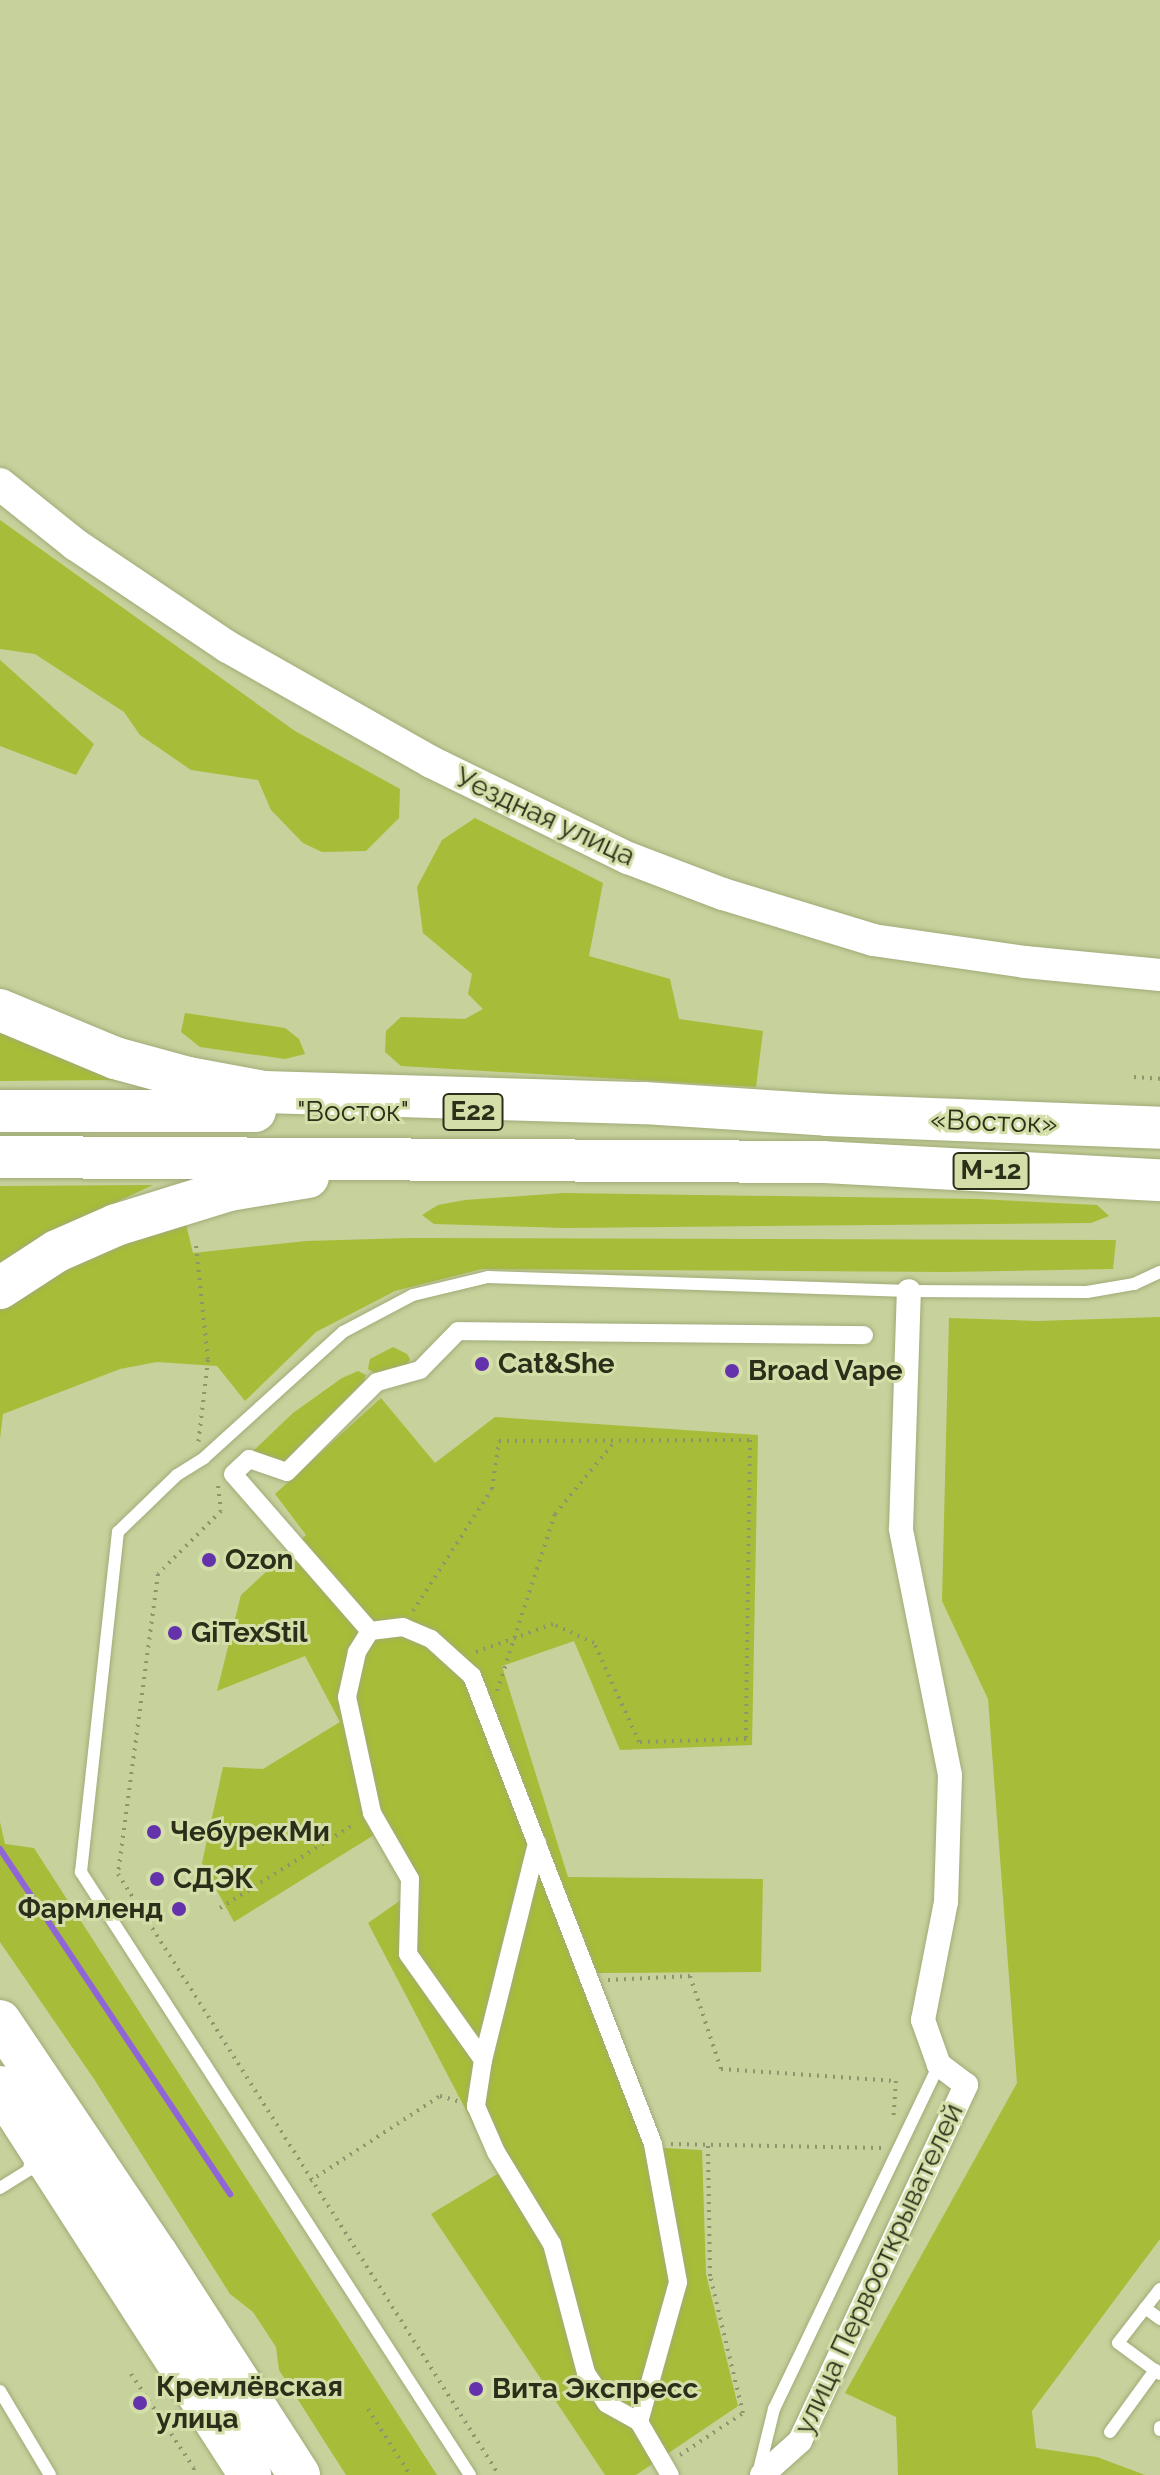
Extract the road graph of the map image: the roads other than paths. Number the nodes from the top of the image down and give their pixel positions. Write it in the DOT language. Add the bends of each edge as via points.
graph roads {
  1 [pos="0,484"];
  2 [pos="1160,975"];
  3 [pos="0,1010"];
  4 [pos="0,1111"];
  5 [pos="828,1115"];
  6 [pos="1160,1128"];
  7 [pos="0,1157"];
  8 [pos="823,1162"];
  9 [pos="1160,1180"];
  10 [pos="1160,1272"];
  11 [pos="0,1288"];
  12 [pos="909,1291"];
  13 [pos="864,1335"];
  14 [pos="370,1631"];
  15 [pos="537,1843"];
  16 [pos="0,1991"];
  17 [pos="0,2021"];
  18 [pos="483,2060"];
  19 [pos="939,2065"];
  20 [pos="0,2089"];
  21 [pos="0,2188"];
  22 [pos="156,2253"];
  23 [pos="1160,2289"];
  24 [pos="1145,2308"];
  25 [pos="1160,2319"];
  26 [pos="1157,2372"];
  27 [pos="0,2391"];
  28 [pos="639,2422"];
  29 [pos="1110,2432"];
  30 [pos="667,2470"];
  31 [pos="50,2475"];
  32 [pos="250,2475"];
  33 [pos="299,2475"];
  34 [pos="470,2475"];
  35 [pos="760,2475"];
  1 -- 2 [label="street, Уездная улица" via="76,545 228,647 431,762 628,858 873,940"];
  3 -- 5 [label="highway" via="115,1058 264,1092 644,1103"];
  4 -- 5 [label="highway, \"Восток\" / E22"];
  5 -- 6 [label="highway, «Восток» / М-12"];
  7 -- 8 [label="highway"];
  8 -- 9 [label="highway, «Восток» / М-12"];
  8 -- 11 [label="highway" via="323,1175 269,1183 186,1201 116,1225 57,1251"];
  10 -- 12 [label="lane" via="1134,1284 1087,1292"];
  12 -- 19 [label="street, улица Первооткрывателей" via="901,1529 950,1775 946,1902 923,2020"];
  12 -- 34 [label="lane" via="488,1277 413,1295 343,1332 118,1532 81,1872"];
  13 -- 14 [label="street" via="458,1331 420,1370 377,1382 287,1472 249,1459 233,1474"];
  14 -- 15 [label="street" via="403,1627 431,1639 472,1676"];
  14 -- 18 [label="street" via="357,1652 347,1697 372,1813 410,1879 408,1954"];
  15 -- 18 [label="street"];
  15 -- 28 [label="street" via="653,2144 678,2282"];
  16 -- 22 [label="highway" via="97,2139"];
  17 -- 22 [label="highway"];
  18 -- 28 [label="street" via="476,2106 496,2152 552,2244 586,2373 607,2404"];
  19 -- 35 [label="lane" via="774,2409"];
  19 -- 35 [label="street, улица Первооткрывателей" via="966,2085 800,2441"];
  20 -- 21 [label="lane" via="32,2162 29,2170"];
  20 -- 32 [label="highway"];
  22 -- 33 [label="highway"];
  23 -- 24 [label="lane"];
  24 -- 25 [label="lane"];
  24 -- 26 [label="lane" via="1118,2343"];
  26 -- 29 [label="lane"];
  27 -- 31 [label="lane"];
  28 -- 30 [label="street"];
}
